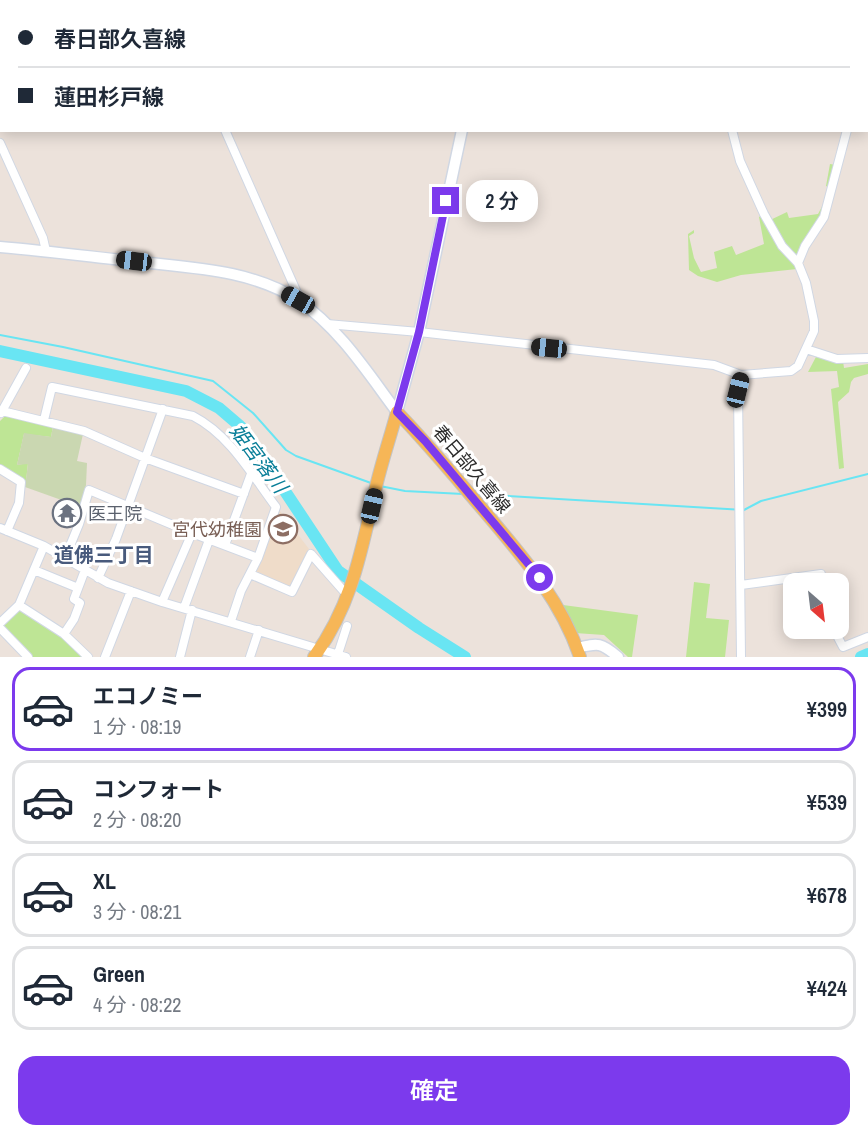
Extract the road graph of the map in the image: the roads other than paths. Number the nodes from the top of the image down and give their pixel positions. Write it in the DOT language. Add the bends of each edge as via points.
graph roads {
  1 [pos="226,132"];
  2 [pos="462,132"];
  3 [pos="733,132"];
  4 [pos="846,132"];
  5 [pos="0,143"];
  6 [pos="0,247"];
  7 [pos="46,251"];
  8 [pos="798,263"];
  9 [pos="298,300"];
  10 [pos="327,324"];
  11 [pos="419,332"];
  12 [pos="806,349"];
  13 [pos="868,358"];
  14 [pos="26,368"];
  15 [pos="741,375"];
  16 [pos="163,410"];
  17 [pos="397,412"];
  18 [pos="1,413"];
  19 [pos="44,420"];
  20 [pos="145,458"];
  21 [pos="0,469"];
  22 [pos="251,474"];
  23 [pos="244,494"];
  24 [pos="128,506"];
  25 [pos="3,530"];
  26 [pos="192,533"];
  27 [pos="209,540"];
  28 [pos="225,545"];
  29 [pos="44,546"];
  30 [pos="65,558"];
  31 [pos="258,558"];
  32 [pos="34,570"];
  33 [pos="85,570"];
  34 [pos="250,574"];
  35 [pos="99,578"];
  36 [pos="783,579"];
  37 [pos="741,585"];
  38 [pos="78,588"];
  39 [pos="130,591"];
  40 [pos="348,595"];
  41 [pos="162,602"];
  42 [pos="19,605"];
  43 [pos="188,609"];
  44 [pos="231,621"];
  45 [pos="0,622"];
  46 [pos="347,626"];
  47 [pos="0,628"];
  48 [pos="259,630"];
  49 [pos="64,633"];
  50 [pos="868,637"];
  51 [pos="839,639"];
  52 [pos="317,653"];
  53 [pos="578,653"];
  54 [pos="340,656"];
  55 [pos="28,657"];
  56 [pos="88,657"];
  57 [pos="105,657"];
  58 [pos="180,657"];
  59 [pos="250,657"];
  60 [pos="618,657"];
  61 [pos="741,657"];
  1 -- 9 [label="street"];
  2 -- 11 [label="street"];
  3 -- 8 [label="street" via="740,161 764,214 782,246"];
  4 -- 8 [label="street" via="824,217"];
  5 -- 7 [label="street"];
  6 -- 7 [label="street"];
  7 -- 9 [label="street" via="248,277"];
  8 -- 12 [label="street" via="814,321"];
  9 -- 10 [label="street"];
  10 -- 11 [label="street"];
  10 -- 17 [label="street"];
  11 -- 15 [label="street" via="714,365"];
  11 -- 17 [label="street"];
  12 -- 13 [label="street" via="827,358"];
  12 -- 15 [label="street" via="791,371"];
  14 -- 18 [label="street"];
  15 -- 37 [label="street"];
  16 -- 19 [label="street" via="52,387"];
  16 -- 20 [label="street"];
  16 -- 22 [label="street" via="209,424"];
  17 -- 40 [label="main road"];
  17 -- 53 [label="main road, 春日部久喜線" via="540,578"];
  18 -- 19 [label="street"];
  19 -- 20 [label="street" via="84,431"];
  20 -- 23 [label="street"];
  20 -- 24 [label="street"];
  21 -- 25 [label="street" via="21,482 19,503"];
  22 -- 23 [label="street"];
  22 -- 31 [label="street" via="276,507"];
  23 -- 28 [label="street"];
  24 -- 26 [label="street"];
  24 -- 30 [label="street" via="89,490"];
  24 -- 35 [label="street"];
  25 -- 29 [label="street"];
  26 -- 27 [label="street"];
  26 -- 41 [label="street"];
  27 -- 28 [label="street"];
  27 -- 43 [label="street"];
  28 -- 31 [label="street"];
  29 -- 30 [label="street"];
  29 -- 32 [label="street"];
  30 -- 33 [label="street"];
  31 -- 34 [label="street"];
  32 -- 38 [label="street"];
  32 -- 42 [label="street"];
  33 -- 35 [label="street"];
  33 -- 38 [label="street"];
  34 -- 40 [label="street" via="292,592 311,554"];
  34 -- 44 [label="street"];
  35 -- 39 [label="street"];
  36 -- 37 [label="street"];
  37 -- 61 [label="street"];
  38 -- 49 [label="street" via="74,599 80,603"];
  39 -- 41 [label="street"];
  39 -- 57 [label="street"];
  40 -- 52 [label="main road"];
  41 -- 43 [label="street"];
  42 -- 45 [label="street"];
  42 -- 49 [label="street"];
  43 -- 44 [label="street"];
  43 -- 58 [label="street"];
  44 -- 48 [label="street"];
  46 -- 54 [label="street"];
  47 -- 55 [label="street"];
  48 -- 52 [label="street"];
  48 -- 59 [label="street"];
  49 -- 56 [label="street"];
  50 -- 51 [label="street" via="843,647"];
  52 -- 54 [label="street"];
  53 -- 60 [label="street" via="595,644"];
}
